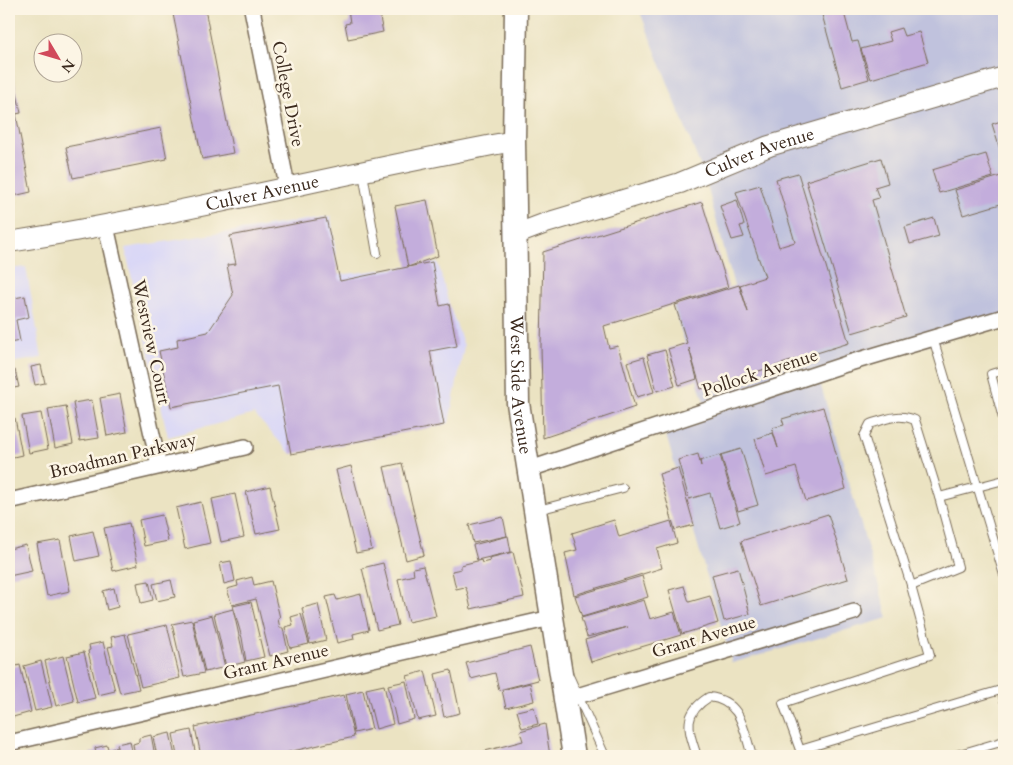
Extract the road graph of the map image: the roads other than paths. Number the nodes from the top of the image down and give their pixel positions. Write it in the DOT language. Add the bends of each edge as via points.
graph roads {
  1 [pos="252,9"];
  2 [pos="516,9"];
  3 [pos="1004,77"];
  4 [pos="514,140"];
  5 [pos="363,171"];
  6 [pos="287,186"];
  7 [pos="106,226"];
  8 [pos="517,234"];
  9 [pos="9,242"];
  10 [pos="377,253"];
  11 [pos="1004,317"];
  12 [pos="932,338"];
  13 [pos="1004,370"];
  14 [pos="1004,422"];
  15 [pos="245,447"];
  16 [pos="159,466"];
  17 [pos="530,469"];
  18 [pos="1004,480"];
  19 [pos="977,487"];
  20 [pos="623,488"];
  21 [pos="939,497"];
  22 [pos="9,501"];
  23 [pos="534,511"];
  24 [pos="1004,575"];
  25 [pos="912,588"];
  26 [pos="854,612"];
  27 [pos="551,618"];
  28 [pos="1003,689"];
  29 [pos="571,698"];
  30 [pos="1004,700"];
  31 [pos="1004,741"];
  32 [pos="9,743"];
  33 [pos="801,753"];
  34 [pos="574,756"];
  35 [pos="605,756"];
  36 [pos="697,756"];
  37 [pos="752,756"];
  38 [pos="953,756"];
  1 -- 6 [label="street, College Drive"];
  2 -- 4 [label="main road, West Side Avenue"];
  3 -- 8 [label="street, Culver Avenue" via="769,146 680,183 546,222"];
  4 -- 5 [label="street, Culver Avenue"];
  4 -- 8 [label="main road, West Side Avenue"];
  5 -- 6 [label="street, Culver Avenue"];
  5 -- 10 [label="lane"];
  6 -- 7 [label="street, Culver Avenue"];
  7 -- 9 [label="street, Culver Avenue"];
  7 -- 16 [label="street, Westview Court"];
  8 -- 17 [label="main road, West Side Avenue" via="518,402"];
  11 -- 12 [label="street, Pollock Avenue"];
  12 -- 17 [label="street, Pollock Avenue"];
  12 -- 19 [label="lane"];
  13 -- 14 [label="lane" via="991,374"];
  15 -- 16 [label="street, Broadman Parkway"];
  16 -- 22 [label="street, Broadman Parkway"];
  17 -- 23 [label="main road, West Side Avenue"];
  18 -- 19 [label="lane"];
  19 -- 21 [label="lane"];
  19 -- 24 [label="lane"];
  20 -- 23 [label="lane"];
  21 -- 25 [label="lane" via="958,567"];
  21 -- 25 [label="lane" via="915,420 905,416 870,424 864,436"];
  23 -- 27 [label="main road, West Side Avenue"];
  25 -- 33 [label="lane" via="930,655 783,703"];
  26 -- 29 [label="street, Grant Avenue"];
  27 -- 29 [label="main road, West Side Avenue"];
  27 -- 32 [label="street, Grant Avenue"];
  28 -- 30 [label="lane"];
  28 -- 33 [label="lane"];
  29 -- 34 [label="main road, West Side Avenue"];
  29 -- 35 [label="lane"];
  31 -- 38 [label="lane"];
  36 -- 37 [label="lane" via="688,719 691,711 709,697 721,698 738,713"];
}
